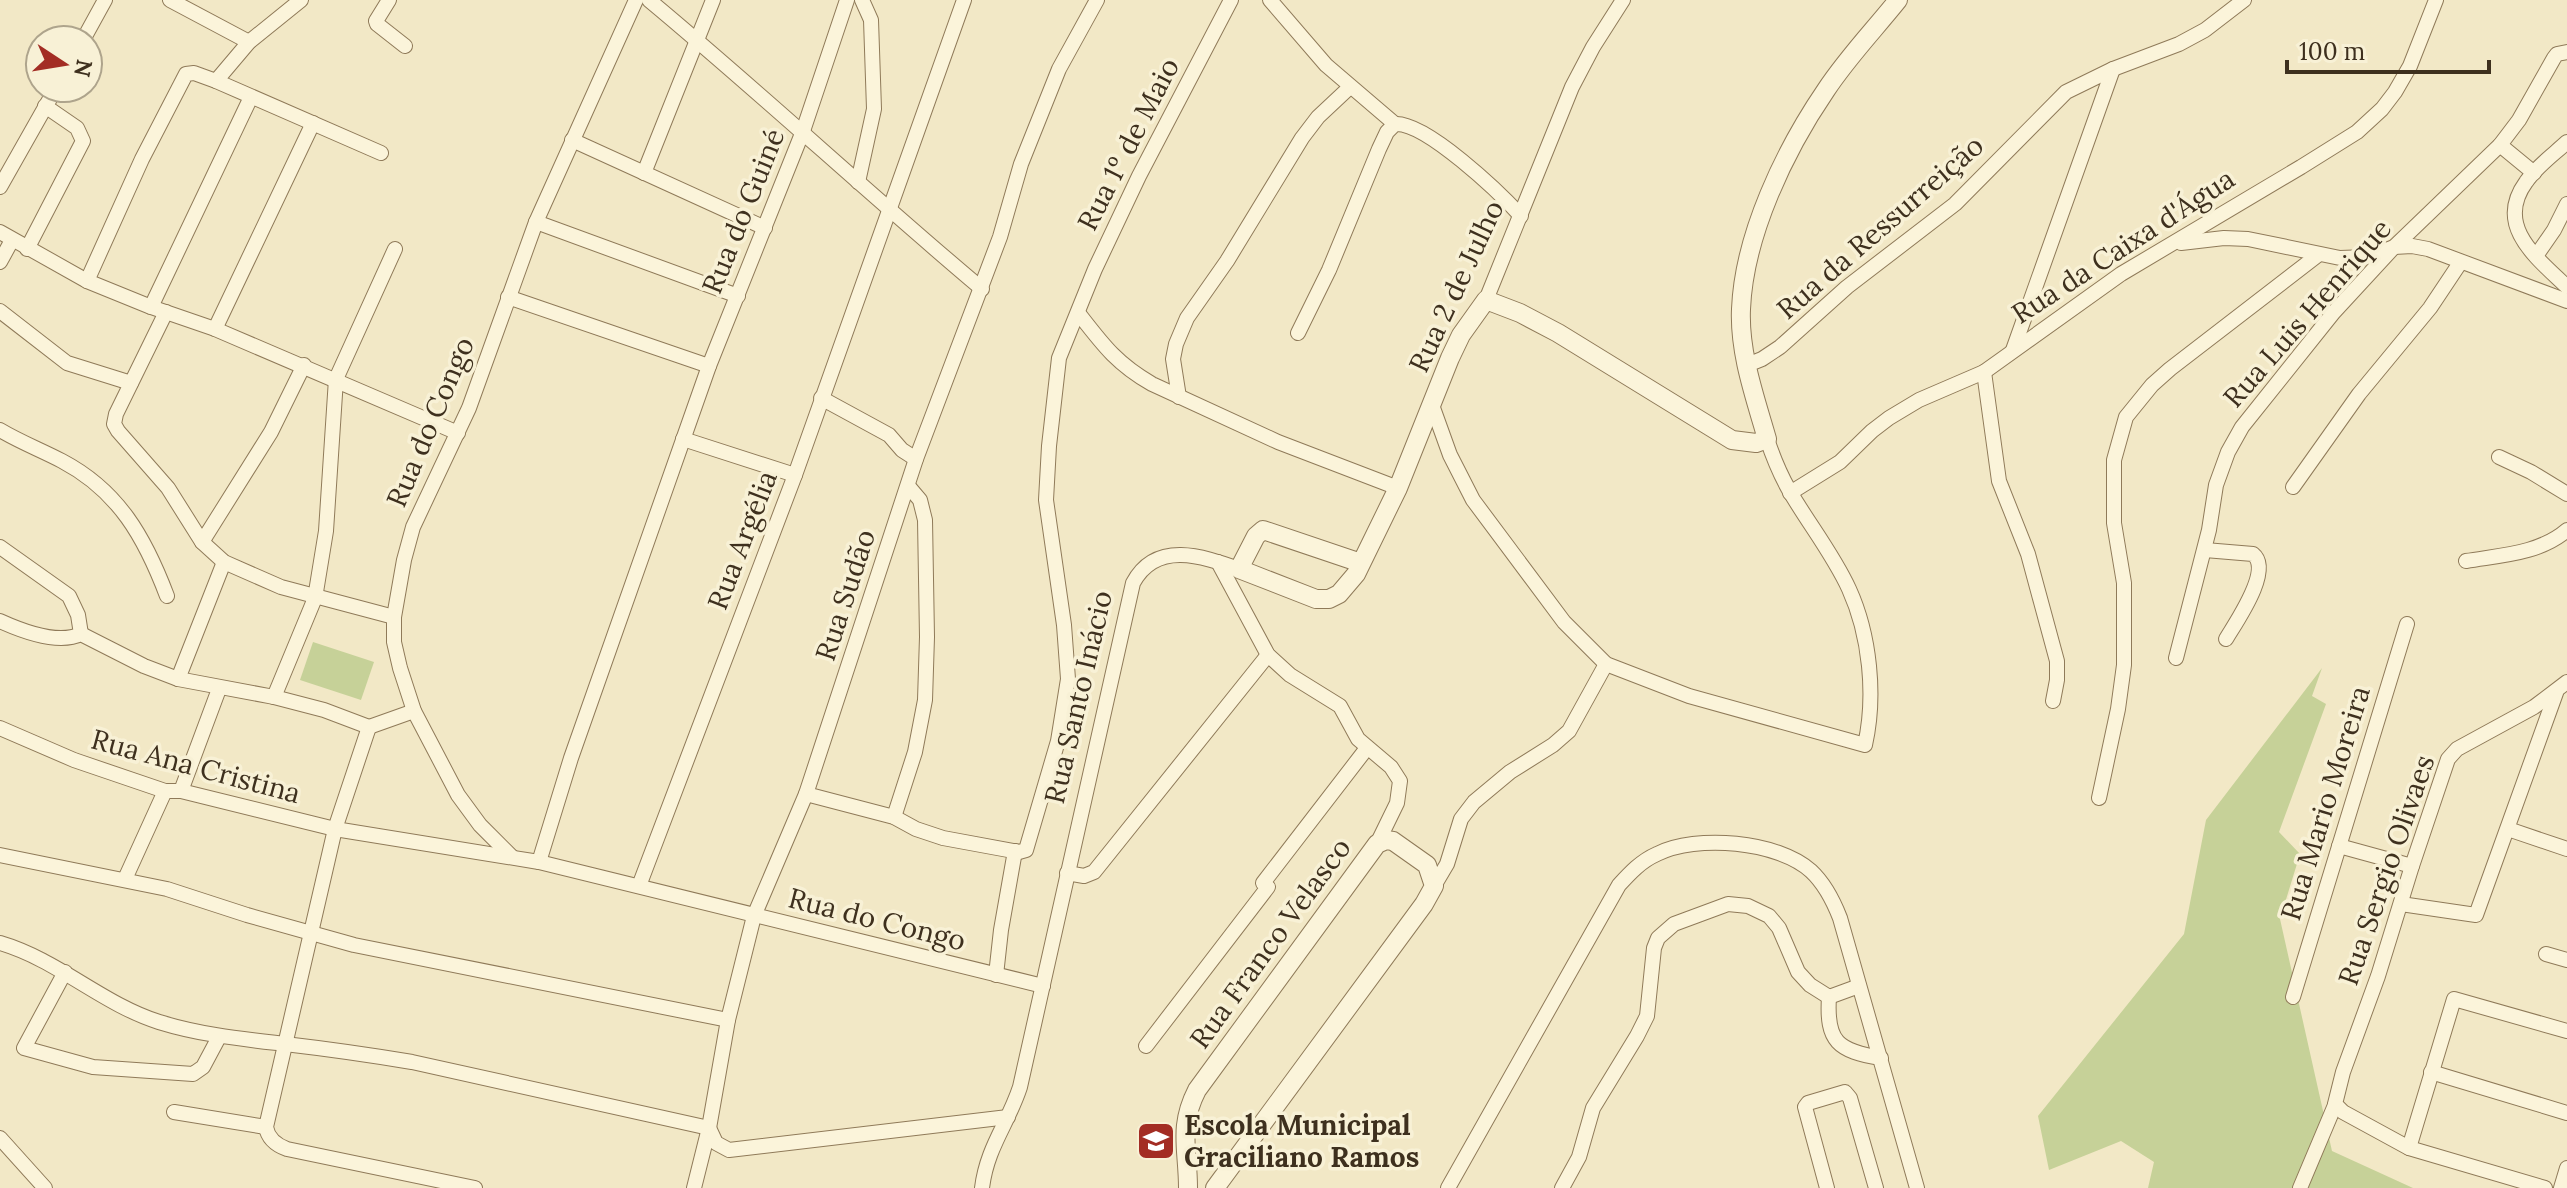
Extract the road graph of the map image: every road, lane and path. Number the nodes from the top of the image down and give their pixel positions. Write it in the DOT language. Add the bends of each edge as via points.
graph roads {
  1 [pos="105,0"];
  2 [pos="170,0"];
  3 [pos="300,0"];
  4 [pos="389,0"];
  5 [pos="636,0"];
  6 [pos="649,0"];
  7 [pos="713,0"];
  8 [pos="847,0"];
  9 [pos="862,0"];
  10 [pos="964,0"];
  11 [pos="1097,0"];
  12 [pos="1231,0"];
  13 [pos="1270,0"];
  14 [pos="1623,0"];
  15 [pos="1898,0"];
  16 [pos="2244,0"];
  17 [pos="2436,0"];
  18 [pos="92,24"];
  19 [pos="698,41"];
  20 [pos="249,42"];
  21 [pos="405,46"];
  22 [pos="2567,52"];
  23 [pos="2113,69"];
  24 [pos="216,81"];
  25 [pos="1350,87"];
  26 [pos="251,97"];
  27 [pos="45,106"];
  28 [pos="313,123"];
  29 [pos="1391,128"];
  30 [pos="803,131"];
  31 [pos="572,140"];
  32 [pos="2567,142"];
  33 [pos="2500,145"];
  34 [pos="381,153"];
  35 [pos="644,173"];
  36 [pos="2534,173"];
  37 [pos="858,182"];
  38 [pos="0,187"];
  39 [pos="2567,204"];
  40 [pos="890,211"];
  41 [pos="1521,216"];
  42 [pos="536,222"];
  43 [pos="765,228"];
  44 [pos="2560,231"];
  45 [pos="6,236"];
  46 [pos="2169,246"];
  47 [pos="2394,247"];
  48 [pos="27,249"];
  49 [pos="395,249"];
  50 [pos="2318,255"];
  51 [pos="2536,256"];
  52 [pos="0,262"];
  53 [pos="2460,263"];
  54 [pos="87,281"];
  55 [pos="2567,287"];
  56 [pos="982,289"];
  57 [pos="738,296"];
  58 [pos="508,297"];
  59 [pos="1486,300"];
  60 [pos="2567,301"];
  61 [pos="151,307"];
  62 [pos="0,311"];
  63 [pos="166,312"];
  64 [pos="1079,314"];
  65 [pos="215,329"];
  66 [pos="1298,333"];
  67 [pos="2013,350"];
  68 [pos="304,365"];
  69 [pos="1747,365"];
  70 [pos="709,366"];
  71 [pos="1984,372"];
  72 [pos="336,379"];
  73 [pos="131,383"];
  74 [pos="1179,397"];
  75 [pos="821,398"];
  76 [pos="1432,405"];
  77 [pos="0,430"];
  78 [pos="458,433"];
  79 [pos="683,439"];
  80 [pos="1767,439"];
  81 [pos="2499,457"];
  82 [pos="916,459"];
  83 [pos="795,475"];
  84 [pos="909,487"];
  85 [pos="2293,487"];
  86 [pos="1398,488"];
  87 [pos="1790,493"];
  88 [pos="2567,494"];
  89 [pos="2567,530"];
  90 [pos="202,542"];
  91 [pos="0,547"];
  92 [pos="2205,550"];
  93 [pos="2466,561"];
  94 [pos="224,562"];
  95 [pos="1218,562"];
  96 [pos="1361,563"];
  97 [pos="1239,569"];
  98 [pos="1339,594"];
  99 [pos="167,596"];
  100 [pos="315,598"];
  101 [pos="394,617"];
  102 [pos="0,621"];
  103 [pos="2407,624"];
  104 [pos="81,634"];
  105 [pos="2226,639"];
  106 [pos="1268,655"];
  107 [pos="2176,658"];
  108 [pos="1606,664"];
  109 [pos="178,679"];
  110 [pos="2561,688"];
  111 [pos="219,689"];
  112 [pos="274,697"];
  113 [pos="2053,701"];
  114 [pos="414,711"];
  115 [pos="369,727"];
  116 [pos="0,728"];
  117 [pos="1367,748"];
  118 [pos="173,791"];
  119 [pos="806,794"];
  120 [pos="2099,798"];
  121 [pos="894,817"];
  122 [pos="335,829"];
  123 [pos="2508,829"];
  124 [pos="1377,844"];
  125 [pos="2339,846"];
  126 [pos="1022,848"];
  127 [pos="2567,849"];
  128 [pos="0,855"];
  129 [pos="512,857"];
  130 [pos="539,862"];
  131 [pos="2412,866"];
  132 [pos="1067,873"];
  133 [pos="125,879"];
  134 [pos="639,886"];
  135 [pos="1434,886"];
  136 [pos="2401,904"];
  137 [pos="754,916"];
  138 [pos="312,934"];
  139 [pos="0,943"];
  140 [pos="2546,954"];
  141 [pos="2567,960"];
  142 [pos="65,972"];
  143 [pos="996,975"];
  144 [pos="1043,986"];
  145 [pos="1859,986"];
  146 [pos="1829,997"];
  147 [pos="2293,997"];
  148 [pos="728,1020"];
  149 [pos="2567,1031"];
  150 [pos="219,1037"];
  151 [pos="285,1044"];
  152 [pos="1146,1046"];
  153 [pos="1881,1058"];
  154 [pos="2431,1072"];
  155 [pos="2335,1105"];
  156 [pos="174,1112"];
  157 [pos="2567,1113"];
  158 [pos="1008,1117"];
  159 [pos="266,1127"];
  160 [pos="709,1128"];
  161 [pos="0,1138"];
  162 [pos="2409,1148"];
  163 [pos="2567,1168"];
  164 [pos="45,1188"];
  165 [pos="475,1188"];
  166 [pos="694,1188"];
  167 [pos="982,1188"];
  168 [pos="1188,1188"];
  169 [pos="1215,1188"];
  170 [pos="1448,1188"];
  171 [pos="1562,1188"];
  172 [pos="1827,1188"];
  173 [pos="1876,1188"];
  174 [pos="1917,1188"];
  175 [pos="2300,1188"];
  176 [pos="2545,1188"];
  177 [pos="2561,1188"];
  1 -- 18 [label="street"];
  2 -- 20 [label="street"];
  3 -- 20 [label="street"];
  4 -- 21 [label="street" via="377,24"];
  5 -- 31 [label="street, Rua do Congo"];
  6 -- 19 [label="street"];
  7 -- 19 [label="street"];
  8 -- 30 [label="street, Rua do Guiné"];
  9 -- 37 [label="street" via="871,20 874,109"];
  10 -- 40 [label="street, Rua Argélia"];
  11 -- 56 [label="street, Rua Sudão" via="1059,69"];
  12 -- 64 [label="street, Rua 1º de Maio" via="1139,176"];
  13 -- 25 [label="street"];
  14 -- 41 [label="street, Rua 2 de Julho" via="1572,87"];
  15 -- 69 [label="street" via="1827,88 1780,169 1744,282 1741,311"];
  16 -- 23 [label="street, Rua da Ressurreição" via="2179,44"];
  17 -- 46 [label="street, Rua da Caixa d'Água" via="2410,66 2382,109 2357,132"];
  19 -- 30 [label="street"];
  19 -- 35 [label="street"];
  20 -- 24 [label="street"];
  22 -- 33 [label="street, Rua Luis Henrique" via="2554,58"];
  23 -- 67 [label="street"];
  23 -- 69 [label="street, Rua da Ressurreição" via="2066,92 1955,204 1847,287 1780,347"];
  24 -- 26 [label="street"];
  24 -- 54 [label="street" via="192,73 183,78"];
  25 -- 29 [label="street"];
  25 -- 74 [label="street" via="1302,138 1187,318 1173,359"];
  26 -- 28 [label="street"];
  26 -- 61 [label="street"];
  27 -- 38 [label="street"];
  27 -- 48 [label="street" via="77,128 83,141"];
  28 -- 34 [label="street"];
  28 -- 65 [label="street"];
  29 -- 41 [label="street" via="1404,124 1435,141"];
  29 -- 66 [label="street"];
  30 -- 37 [label="street"];
  30 -- 43 [label="street, Rua do Guiné"];
  31 -- 35 [label="street"];
  31 -- 42 [label="street, Rua do Congo"];
  32 -- 36 [label="street"];
  33 -- 36 [label="street"];
  33 -- 47 [label="street, Rua Luis Henrique"];
  35 -- 43 [label="street"];
  36 -- 51 [label="street" via="2519,193 2514,219 2517,232"];
  37 -- 40 [label="street"];
  39 -- 44 [label="street"];
  40 -- 56 [label="street"];
  40 -- 75 [label="street, Rua Argélia"];
  41 -- 59 [label="street, Rua 2 de Julho"];
  42 -- 57 [label="street"];
  42 -- 58 [label="street, Rua do Congo"];
  43 -- 57 [label="street, Rua do Guiné"];
  44 -- 51 [label="street"];
  45 -- 48 [label="street"];
  45 -- 52 [label="street"];
  46 -- 50 [label="street" via="2224,238"];
  46 -- 67 [label="street, Rua da Caixa d'Água"];
  47 -- 50 [label="street" via="2367,257"];
  47 -- 53 [label="street" via="2428,249"];
  47 -- 92 [label="street, Rua Luis Henrique" via="2315,334 2242,427 2216,485"];
  48 -- 54 [label="street"];
  49 -- 72 [label="street"];
  50 -- 120 [label="street" via="2170,369 2123,423 2112,476 2124,583 2124,665"];
  51 -- 55 [label="street"];
  53 -- 60 [label="street"];
  53 -- 85 [label="street"];
  54 -- 61 [label="street"];
  56 -- 82 [label="street, Rua Sudão"];
  57 -- 70 [label="street, Rua do Guiné"];
  58 -- 70 [label="street"];
  58 -- 78 [label="street, Rua do Congo"];
  59 -- 76 [label="street, Rua 2 de Julho" via="1461,335"];
  59 -- 80 [label="street" via="1558,333 1732,440"];
  61 -- 63 [label="street"];
  62 -- 73 [label="street" via="67,363"];
  63 -- 65 [label="street"];
  63 -- 73 [label="street"];
  64 -- 74 [label="street" via="1120,363"];
  64 -- 126 [label="street, Rua 1º de Maio" via="1059,358 1046,489 1068,679 1058,741"];
  65 -- 68 [label="street"];
  67 -- 71 [label="street, Rua da Caixa d'Água"];
  68 -- 72 [label="street"];
  68 -- 90 [label="street" via="271,432"];
  69 -- 80 [label="street"];
  70 -- 79 [label="street, Rua do Guiné"];
  71 -- 87 [label="street, Rua da Caixa d'Água" via="1899,412 1840,462"];
  71 -- 113 [label="street" via="1999,481 2028,554 2057,661"];
  72 -- 78 [label="street"];
  72 -- 100 [label="street" via="326,531"];
  73 -- 90 [label="street" via="116,414 116,428 157,474"];
  74 -- 86 [label="street"];
  75 -- 82 [label="street" via="889,435"];
  75 -- 83 [label="street, Rua Argélia"];
  76 -- 86 [label="street, Rua 2 de Julho"];
  76 -- 108 [label="street" via="1473,500 1564,622"];
  77 -- 99 [label="street" via="80,472 110,497 138,532"];
  78 -- 101 [label="street, Rua do Congo" via="413,527"];
  79 -- 83 [label="street"];
  79 -- 130 [label="street, Rua do Guiné"];
  80 -- 87 [label="street"];
  81 -- 88 [label="street"];
  82 -- 84 [label="street, Rua Sudão"];
  83 -- 134 [label="street, Rua Argélia"];
  84 -- 119 [label="street, Rua Sudão"];
  84 -- 121 [label="street" via="920,500 925,520 926,675 922,724"];
  86 -- 96 [label="street, Rua 2 de Julho"];
  87 -- 108 [label="street" via="1849,588 1862,628 1869,681 1865,745 1689,696"];
  89 -- 93 [label="street" via="2543,546"];
  90 -- 94 [label="street"];
  91 -- 104 [label="street" via="69,596"];
  92 -- 105 [label="street" via="2253,554 2261,567"];
  92 -- 107 [label="street, Rua Luis Henrique"];
  94 -- 100 [label="street"];
  94 -- 109 [label="street"];
  95 -- 97 [label="street, Rua Santo Inácio"];
  95 -- 106 [label="street"];
  95 -- 132 [label="street, Rua Santo Inácio" via="1180,555 1156,558 1133,583"];
  96 -- 97 [label="street" via="1263,530"];
  96 -- 98 [label="street, Rua 2 de Julho"];
  97 -- 98 [label="street, Rua Santo Inácio" via="1316,599"];
  100 -- 101 [label="street"];
  100 -- 112 [label="street"];
  101 -- 114 [label="street, Rua do Congo" via="394,642"];
  102 -- 104 [label="street" via="44,635"];
  103 -- 125 [label="street, Rua Mario Moreira"];
  104 -- 109 [label="street"];
  106 -- 117 [label="street" via="1340,706"];
  106 -- 132 [label="street" via="1094,872"];
  108 -- 135 [label="street" via="1569,731 1474,802 1461,819"];
  109 -- 111 [label="street"];
  110 -- 123 [label="street"];
  110 -- 131 [label="street, Rua Sergio Olivaes" via="2451,755"];
  111 -- 112 [label="street"];
  111 -- 118 [label="street"];
  112 -- 115 [label="street"];
  114 -- 115 [label="street"];
  114 -- 129 [label="street, Rua do Congo" via="458,795"];
  115 -- 122 [label="street"];
  116 -- 118 [label="street, Rua Ana Cristina" via="74,760"];
  117 -- 124 [label="street" via="1400,781 1397,803"];
  117 -- 152 [label="street"];
  118 -- 122 [label="street, Rua Ana Cristina"];
  118 -- 133 [label="street"];
  119 -- 121 [label="street"];
  119 -- 137 [label="street, Rua Sudão"];
  121 -- 126 [label="street" via="943,838"];
  122 -- 129 [label="street, Rua do Congo"];
  122 -- 138 [label="street"];
  123 -- 127 [label="street"];
  123 -- 136 [label="street" via="2476,915"];
  124 -- 135 [label="street, Rua Franco Velasco" via="1393,841 1419,857"];
  124 -- 168 [label="street, Rua Franco Velasco" via="1197,1090 1185,1123"];
  125 -- 131 [label="street"];
  125 -- 147 [label="street, Rua Mario Moreira"];
  126 -- 143 [label="street, Rua 1º de Maio" via="1001,930"];
  128 -- 133 [label="street"];
  129 -- 130 [label="street, Rua do Congo"];
  130 -- 134 [label="street, Rua do Congo"];
  131 -- 136 [label="street, Rua Sergio Olivaes"];
  132 -- 144 [label="street, Rua Santo Inácio"];
  133 -- 138 [label="street"];
  134 -- 137 [label="street, Rua do Congo"];
  135 -- 169 [label="street"];
  136 -- 155 [label="street, Rua Sergio Olivaes"];
  137 -- 143 [label="street, Rua do Congo"];
  137 -- 148 [label="street, Rua Sudão"];
  138 -- 148 [label="street"];
  138 -- 151 [label="street"];
  139 -- 142 [label="street"];
  140 -- 141 [label="street"];
  142 -- 150 [label="street" via="147,1018"];
  142 -- 150 [label="street" via="24,1048 93,1067 193,1074 203,1067"];
  143 -- 144 [label="street, Rua do Congo"];
  144 -- 158 [label="street, Rua Santo Inácio"];
  145 -- 146 [label="street"];
  145 -- 153 [label="street"];
  145 -- 170 [label="street" via="1831,896 1798,862 1767,850 1706,842 1657,854 1619,885"];
  146 -- 153 [label="street" via="1834,1039 1850,1052"];
  146 -- 171 [label="street" via="1798,972 1779,928 1760,910 1728,904 1674,924 1654,948 1647,1016 1593,1108 1579,1157"];
  148 -- 160 [label="street, Rua Sudão"];
  149 -- 154 [label="street" via="2454,999"];
  150 -- 151 [label="street"];
  151 -- 159 [label="street"];
  151 -- 160 [label="street" via="412,1062"];
  153 -- 174 [label="street"];
  154 -- 157 [label="street"];
  154 -- 162 [label="street"];
  155 -- 162 [label="street"];
  155 -- 175 [label="street, Rua Sergio Olivaes"];
  156 -- 159 [label="street"];
  158 -- 160 [label="street" via="729,1150 716,1143"];
  158 -- 167 [label="street, Rua Santo Inácio" via="992,1148"];
  159 -- 165 [label="street" via="270,1138 287,1149"];
  160 -- 166 [label="street, Rua Sudão"];
  161 -- 164 [label="street"];
  162 -- 176 [label="street"];
  163 -- 177 [label="street"];
  172 -- 173 [label="street" via="1805,1107 1845,1092"];
}
